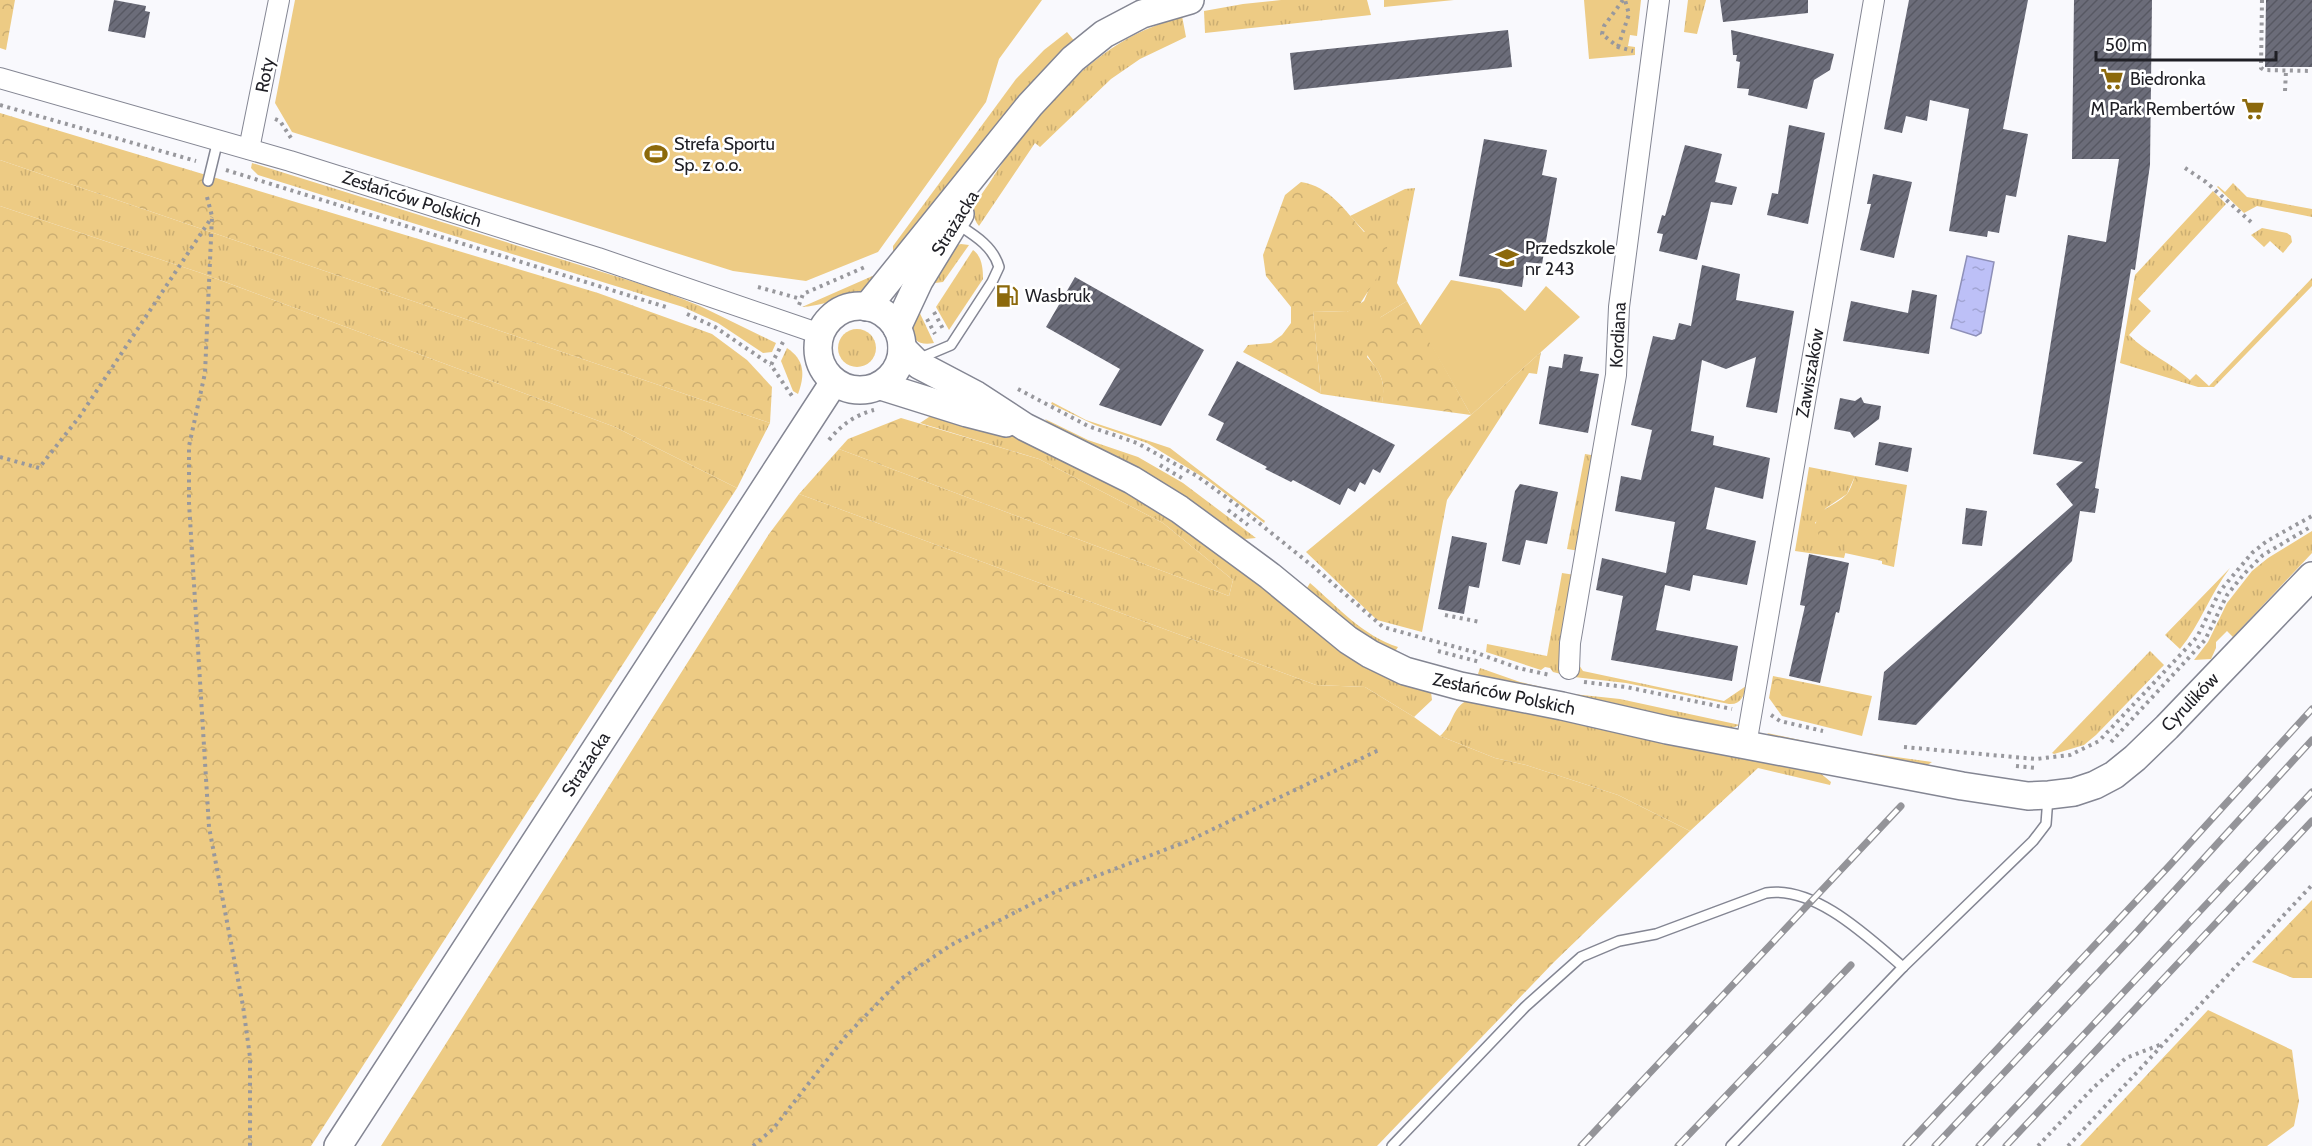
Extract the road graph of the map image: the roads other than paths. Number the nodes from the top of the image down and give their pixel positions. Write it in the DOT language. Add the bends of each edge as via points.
graph roads {
  1 [pos="279,0"];
  2 [pos="1659,0"];
  3 [pos="1874,0"];
  4 [pos="1181,1"];
  5 [pos="0,78"];
  6 [pos="218,140"];
  7 [pos="249,149"];
  8 [pos="208,182"];
  9 [pos="948,219"];
  10 [pos="867,306"];
  11 [pos="820,334"];
  12 [pos="904,345"];
  13 [pos="834,382"];
  14 [pos="881,386"];
  15 [pos="1025,427"];
  16 [pos="2312,576"];
  17 [pos="1568,675"];
  18 [pos="1746,745"];
  19 [pos="2049,795"];
  20 [pos="1902,967"];
  21 [pos="338,1146"];
  22 [pos="1392,1146"];
  23 [pos="1731,1146"];
  1 -- 7 [label="street, Roty"];
  2 -- 17 [label="street, Kordiana" via="1619,307 1616,375 1570,643"];
  3 -- 18 [label="street, Zawiszaków"];
  4 -- 9 [label="main road, Strażacka" via="1142,14 1104,34 1073,58 1018,122"];
  5 -- 6 [label="street, Zesłańców Polskich"];
  6 -- 7 [label="street, Zesłańców Polskich"];
  6 -- 8 [label="lane"];
  7 -- 11 [label="street, Zesłańców Polskich" via="598,258"];
  9 -- 10 [label="main road, Strażacka"];
  9 -- 12 [label="main road, Strażacka" via="919,281"];
  9 -- 12 [label="lane" via="978,237 992,251 999,267 951,345 941,349"];
  10 -- 11 [label="main road" via="840,311 826,322"];
  10 -- 12 [label="main road" via="884,314"];
  11 -- 13 [label="main road" via="819,358"];
  12 -- 14 [label="main road" via="895,373"];
  12 -- 15 [label="main road, Zesłańców Polskich" via="947,382 976,395"];
  13 -- 14 [label="main road" via="862,391"];
  13 -- 21 [label="main road, Strażacka"];
  14 -- 15 [label="main road, Zesłańców Polskich"];
  15 -- 18 [label="main road, Zesłańców Polskich" via="1171,503 1348,640 1405,671"];
  16 -- 19 [label="main road, Cyrulików" via="2135,758 2095,785"];
  18 -- 19 [label="main road, Zesłańców Polskich" via="1962,786 2028,796"];
  19 -- 20 [label="lane" via="2046,824 2039,835"];
  20 -- 22 [label="lane" via="1850,923 1812,901 1783,892 1766,893 1656,934 1619,941 1581,957 1525,1007"];
  20 -- 23 [label="lane"];
}
